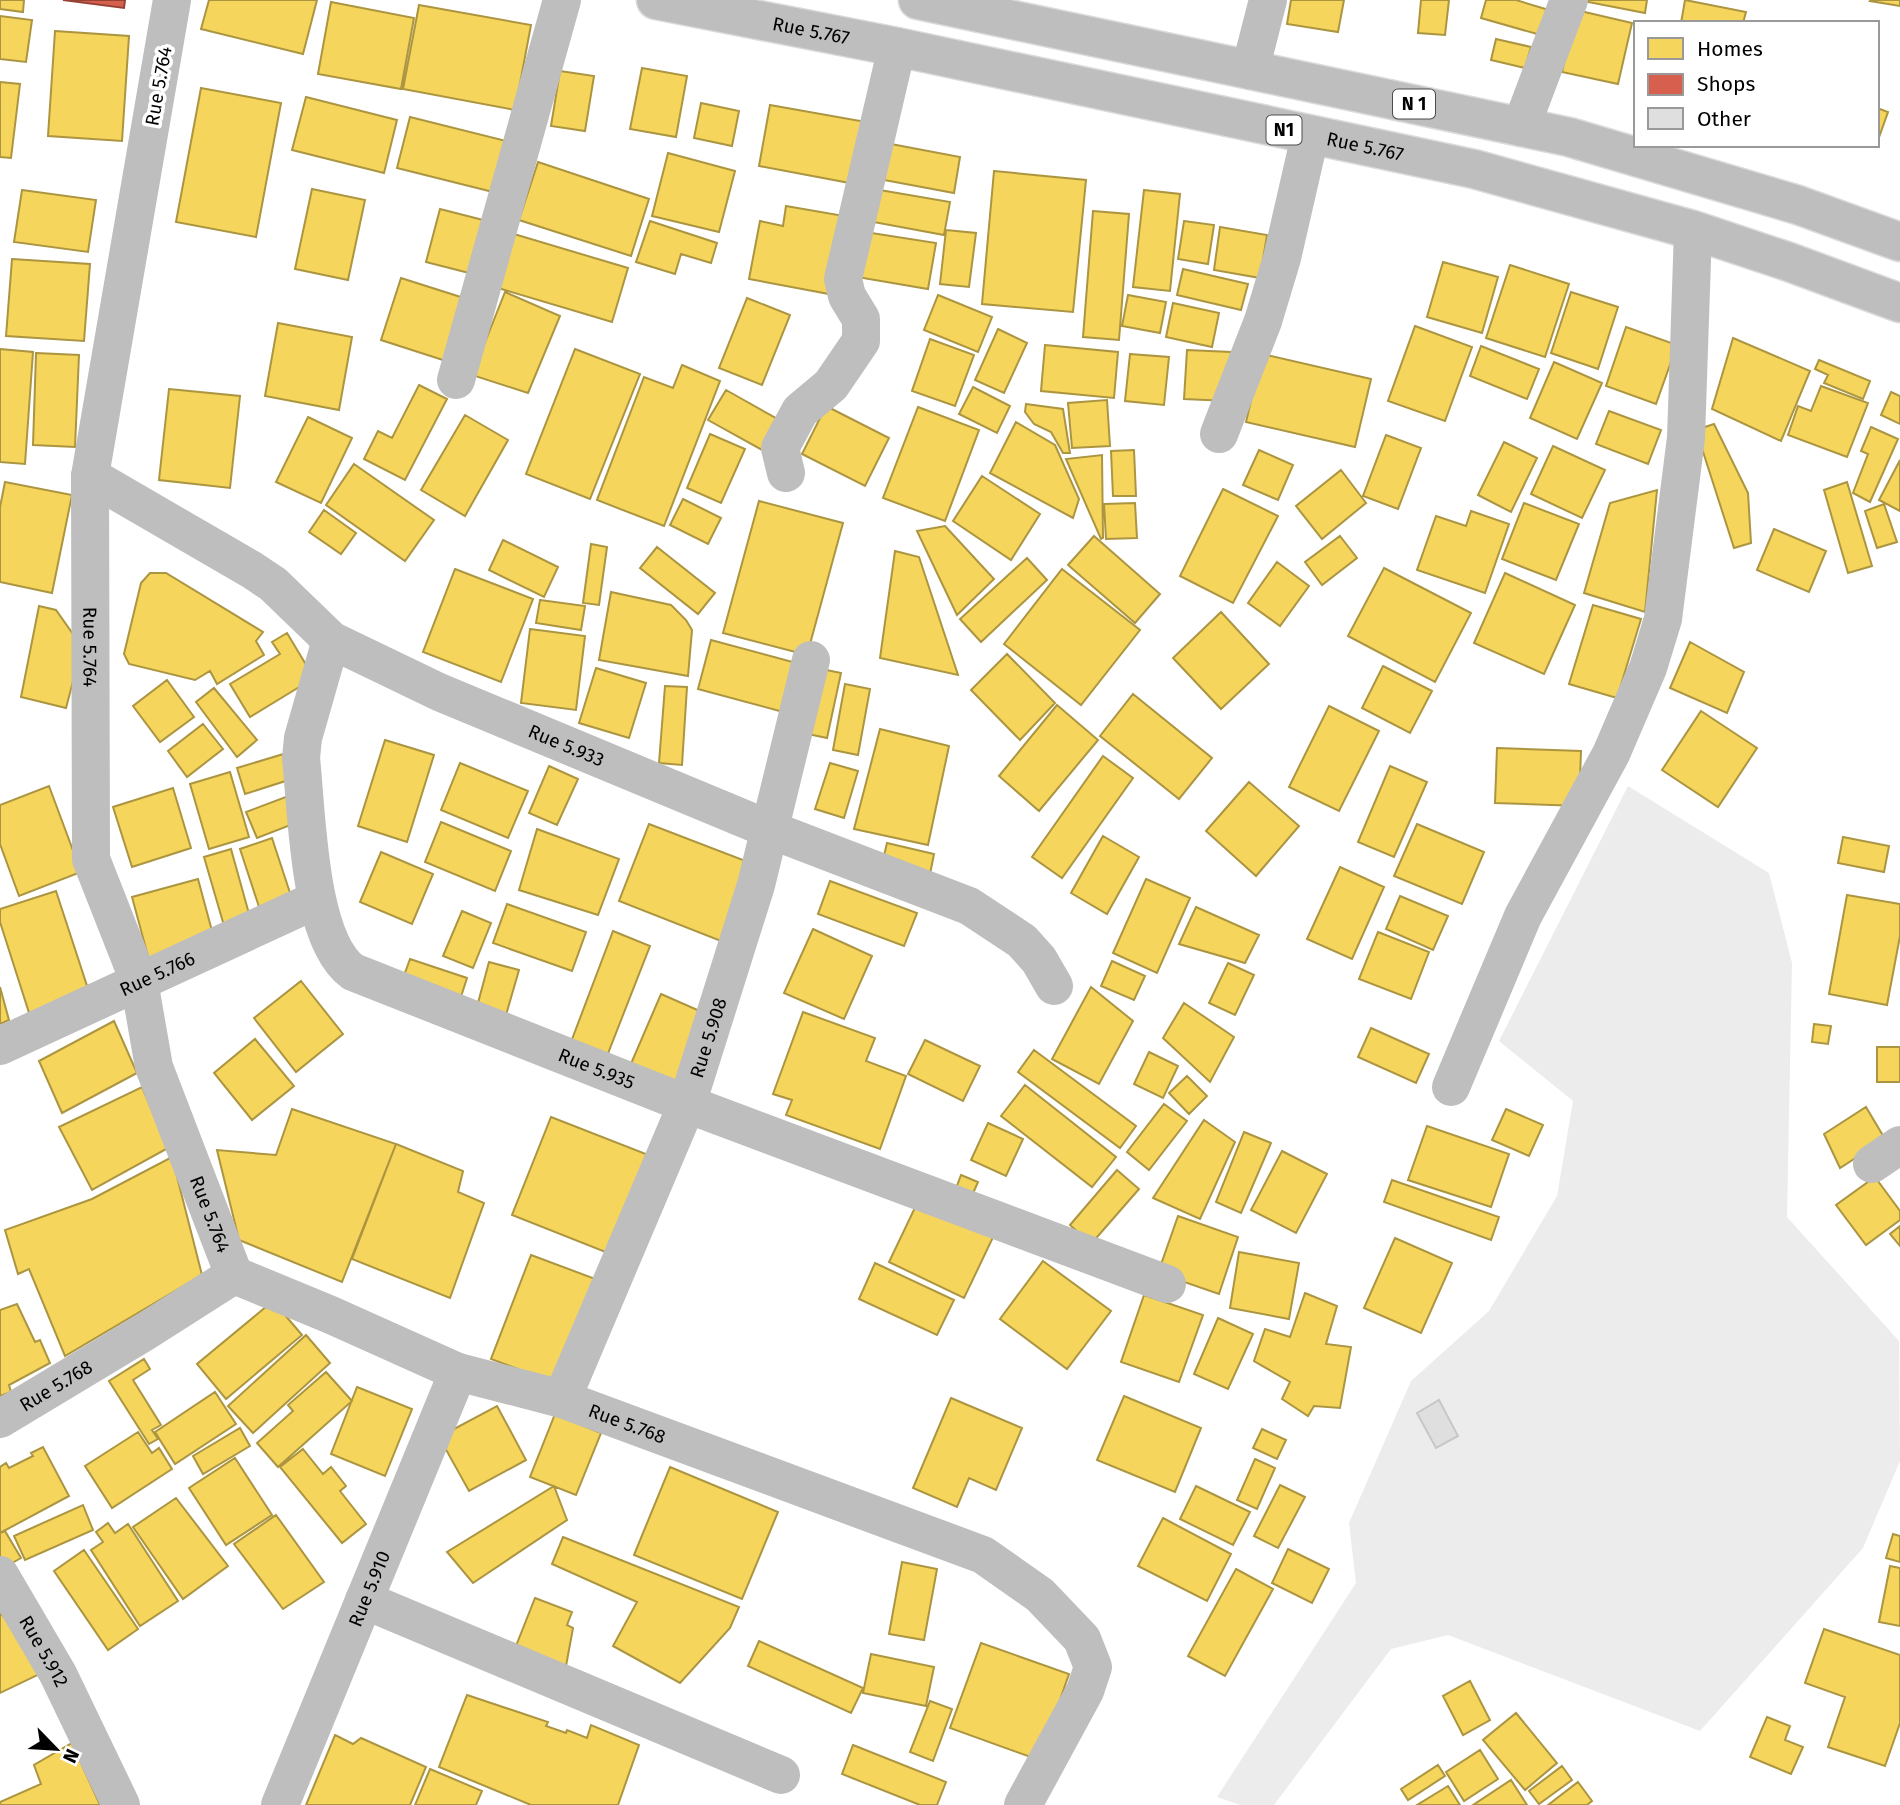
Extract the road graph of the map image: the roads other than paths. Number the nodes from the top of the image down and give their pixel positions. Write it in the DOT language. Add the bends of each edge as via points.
graph roads {
  1 [pos="172,0"];
  2 [pos="562,0"];
  3 [pos="656,0"];
  4 [pos="919,0"];
  5 [pos="1268,0"];
  6 [pos="1569,0"];
  7 [pos="897,47"];
  8 [pos="1250,70"];
  9 [pos="1521,127"];
  10 [pos="1310,136"];
  11 [pos="1693,230"];
  12 [pos="1900,242"];
  13 [pos="1900,303"];
  14 [pos="456,380"];
  15 [pos="1219,434"];
  16 [pos="786,472"];
  17 [pos="90,476"];
  18 [pos="331,640"];
  19 [pos="811,660"];
  20 [pos="771,830"];
  21 [pos="316,901"];
  22 [pos="139,981"];
  23 [pos="1054,986"];
  24 [pos="0,1045"];
  25 [pos="1451,1087"];
  26 [pos="687,1104"];
  27 [pos="234,1275"];
  28 [pos="1167,1284"];
  29 [pos="458,1372"];
  30 [pos="562,1399"];
  31 [pos="0,1419"];
  32 [pos="0,1575"];
  33 [pos="364,1600"];
  34 [pos="780,1775"];
  35 [pos="121,1805"];
  36 [pos="280,1805"];
  37 [pos="1023,1805"];
  1 -- 17 [label="main road, Rue 5.764"];
  2 -- 14 [label="main road"];
  3 -- 7 [label="main road, Rue 5.767 / N1"];
  4 -- 8 [label="main road, N 1"];
  5 -- 8 [label="main road"];
  6 -- 9 [label="main road"];
  7 -- 10 [label="main road, Rue 5.767 / N1"];
  7 -- 16 [label="main road" via="843,279 861,319 861,341 831,385 800,411 780,448"];
  8 -- 9 [label="main road, N 1"];
  9 -- 12 [label="main road, N 1" via="1798,205"];
  10 -- 11 [label="main road, Rue 5.767 / N1" via="1474,169"];
  10 -- 15 [label="main road" via="1279,271"];
  11 -- 13 [label="main road, Rue 5.767 / N1"];
  11 -- 25 [label="main road" via="1686,438 1664,618 1611,754 1523,916"];
  17 -- 18 [label="main road, Rue 5.933" via="253,570"];
  17 -- 22 [label="main road, Rue 5.764" via="92,859"];
  18 -- 20 [label="main road, Rue 5.933" via="439,692"];
  18 -- 21 [label="main road, Rue 5.935" via="301,758"];
  19 -- 20 [label="main road, Rue 5.908"];
  20 -- 23 [label="main road, Rue 5.933" via="969,906 1022,941 1040,960"];
  20 -- 26 [label="main road, Rue 5.908"];
  21 -- 22 [label="main road, Rue 5.766"];
  21 -- 26 [label="main road, Rue 5.935" via="336,954 354,972"];
  22 -- 24 [label="main road, Rue 5.766"];
  22 -- 27 [label="main road, Rue 5.764" via="154,1067"];
  26 -- 28 [label="main road, Rue 5.935"];
  26 -- 30 [label="main road, Rue 5.908"];
  27 -- 29 [label="main road, Rue 5.768"];
  27 -- 31 [label="main road, Rue 5.768"];
  29 -- 30 [label="main road, Rue 5.768"];
  29 -- 33 [label="main road, Rue 5.910"];
  30 -- 37 [label="main road, Rue 5.768" via="983,1555 1040,1595 1082,1639 1093,1667 1086,1691"];
  32 -- 35 [label="main road, Rue 5.912" via="58,1674"];
  33 -- 34 [label="main road"];
  33 -- 36 [label="main road, Rue 5.910"];
}
